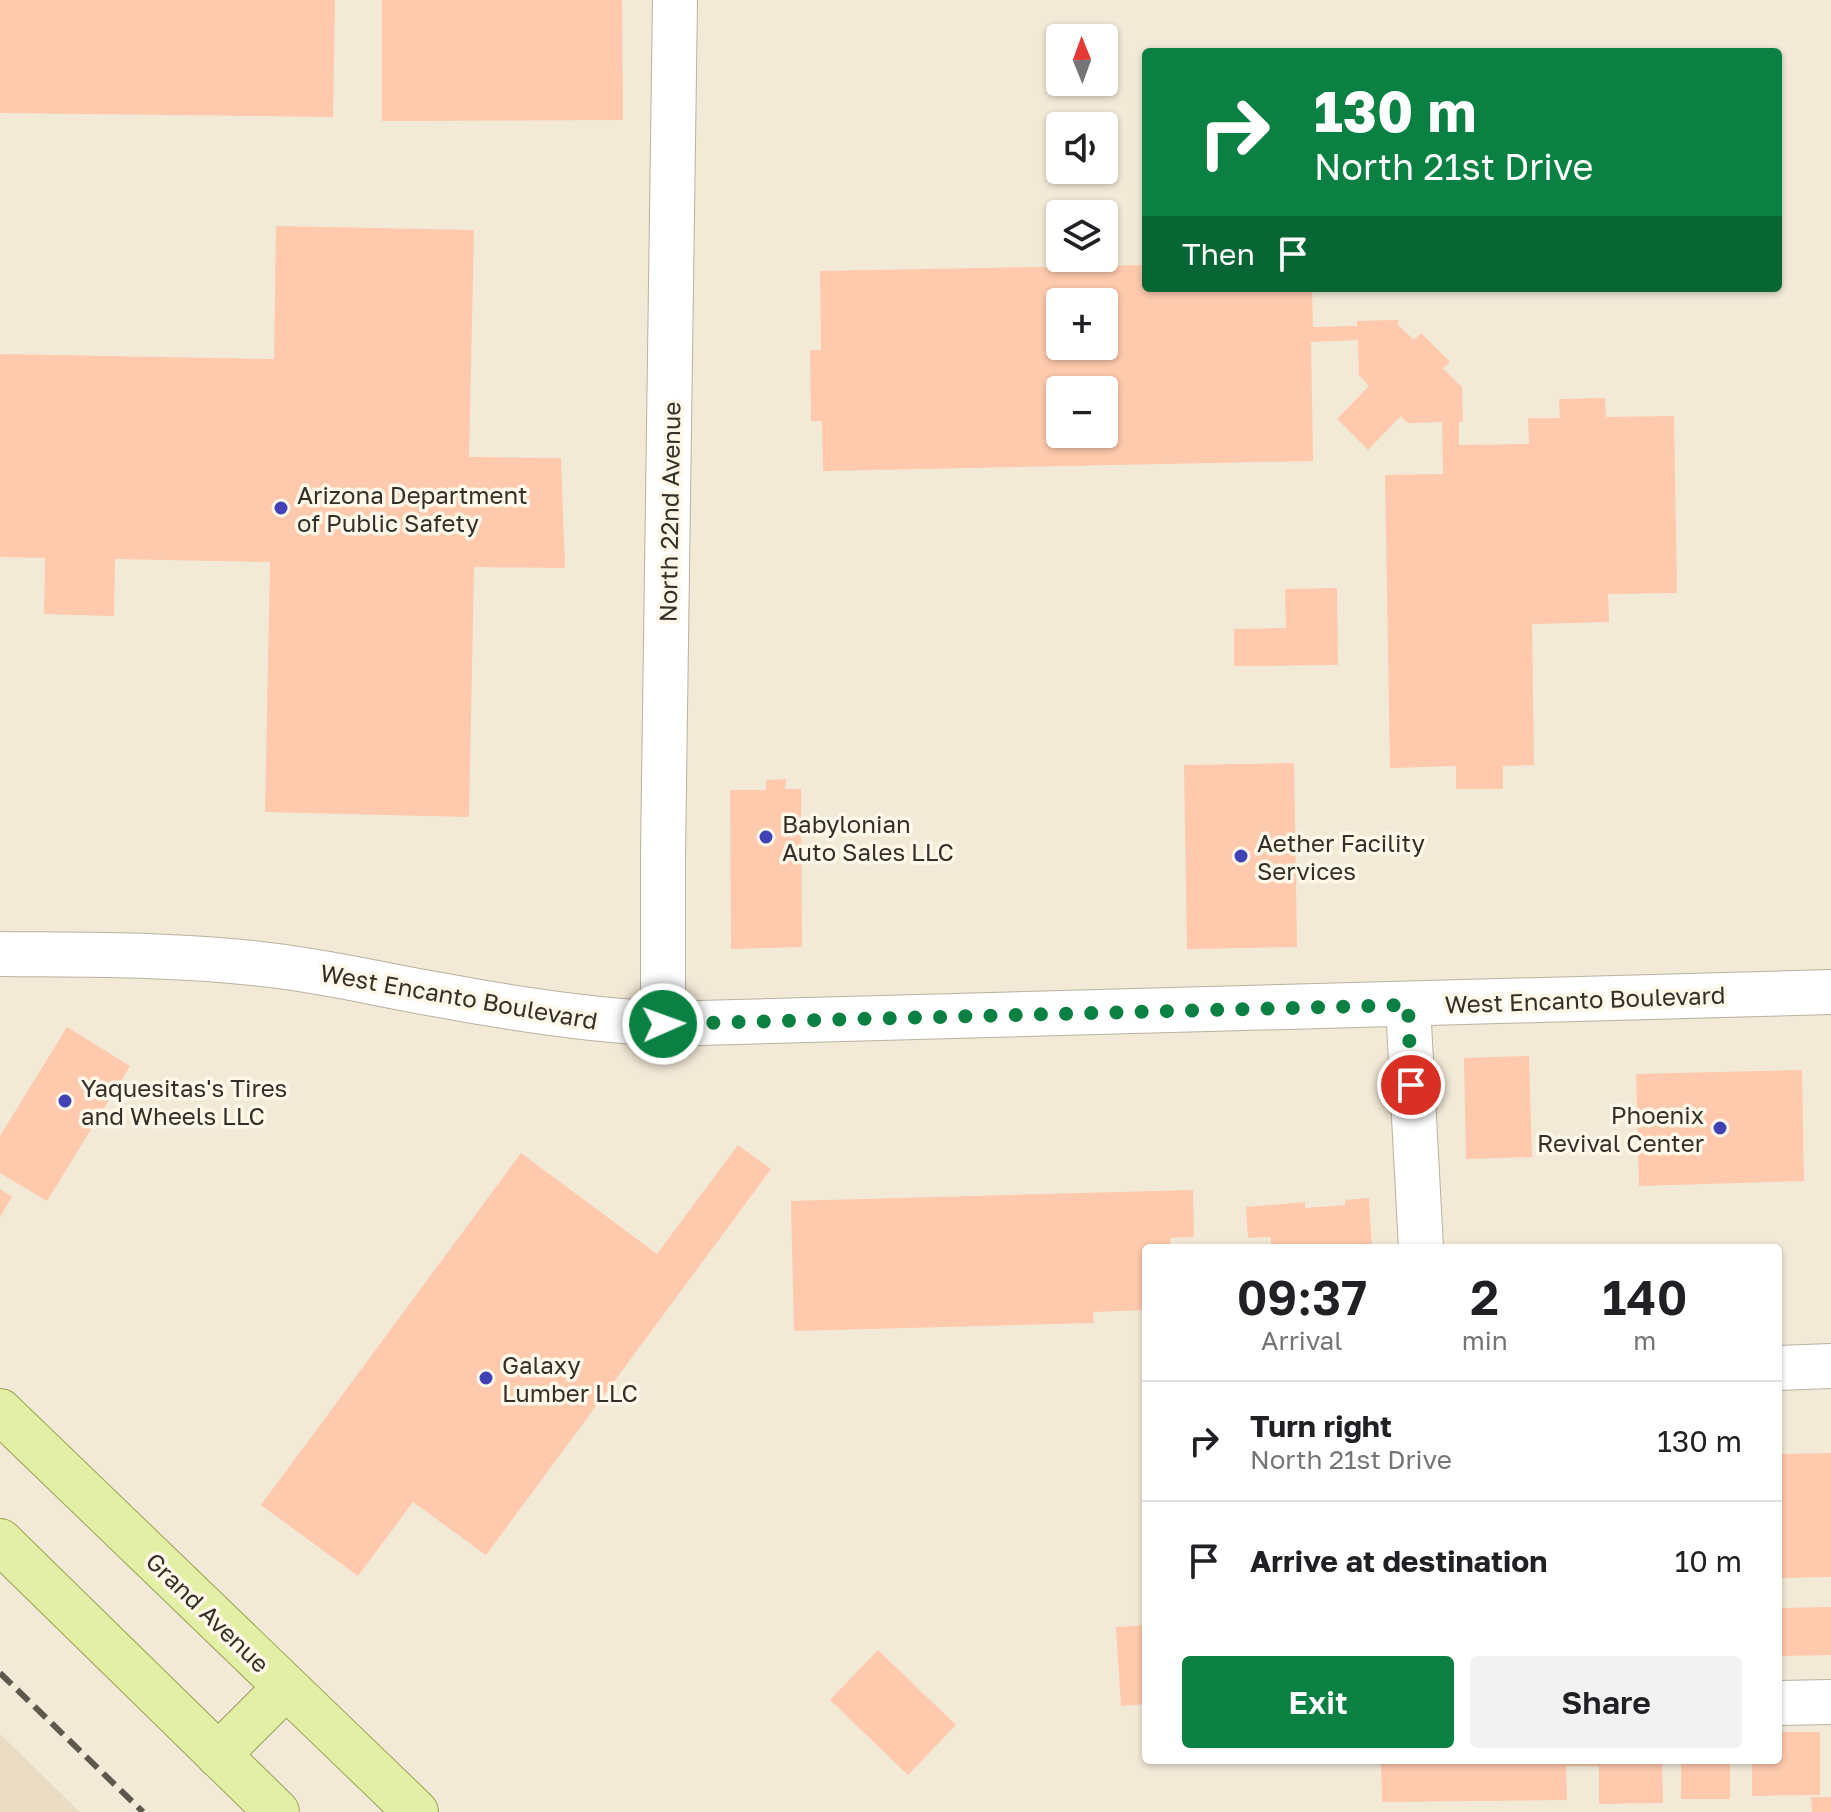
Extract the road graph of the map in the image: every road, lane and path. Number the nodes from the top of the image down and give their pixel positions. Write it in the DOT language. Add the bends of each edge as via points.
graph roads {
  1 [pos="675,0"];
  2 [pos="0,954"];
  3 [pos="1831,992"];
  4 [pos="1408,1005"];
  5 [pos="663,1024"];
  6 [pos="1421,1244"];
  7 [pos="1831,1366"];
  8 [pos="1782,1368"];
  9 [pos="0,1411"];
  10 [pos="0,1541"];
  11 [pos="286,1687"];
  12 [pos="1831,1702"];
  13 [pos="1782,1703"];
  14 [pos="218,1755"];
  15 [pos="277,1812"];
  16 [pos="416,1812"];
  1 -- 5 [label="street, North 22nd Avenue"];
  2 -- 5 [label="street, West Encanto Boulevard" via="260,963 577,1018"];
  3 -- 4 [label="street, West Encanto Boulevard"];
  4 -- 5 [label="street, West Encanto Boulevard"];
  4 -- 6 [label="street"];
  7 -- 8 [label="street"];
  9 -- 11 [label="main road, Grand Avenue"];
  10 -- 14 [label="main road"];
  11 -- 14 [label="main road"];
  11 -- 16 [label="main road, Grand Avenue"];
  12 -- 13 [label="street"];
  14 -- 15 [label="main road"];
}
